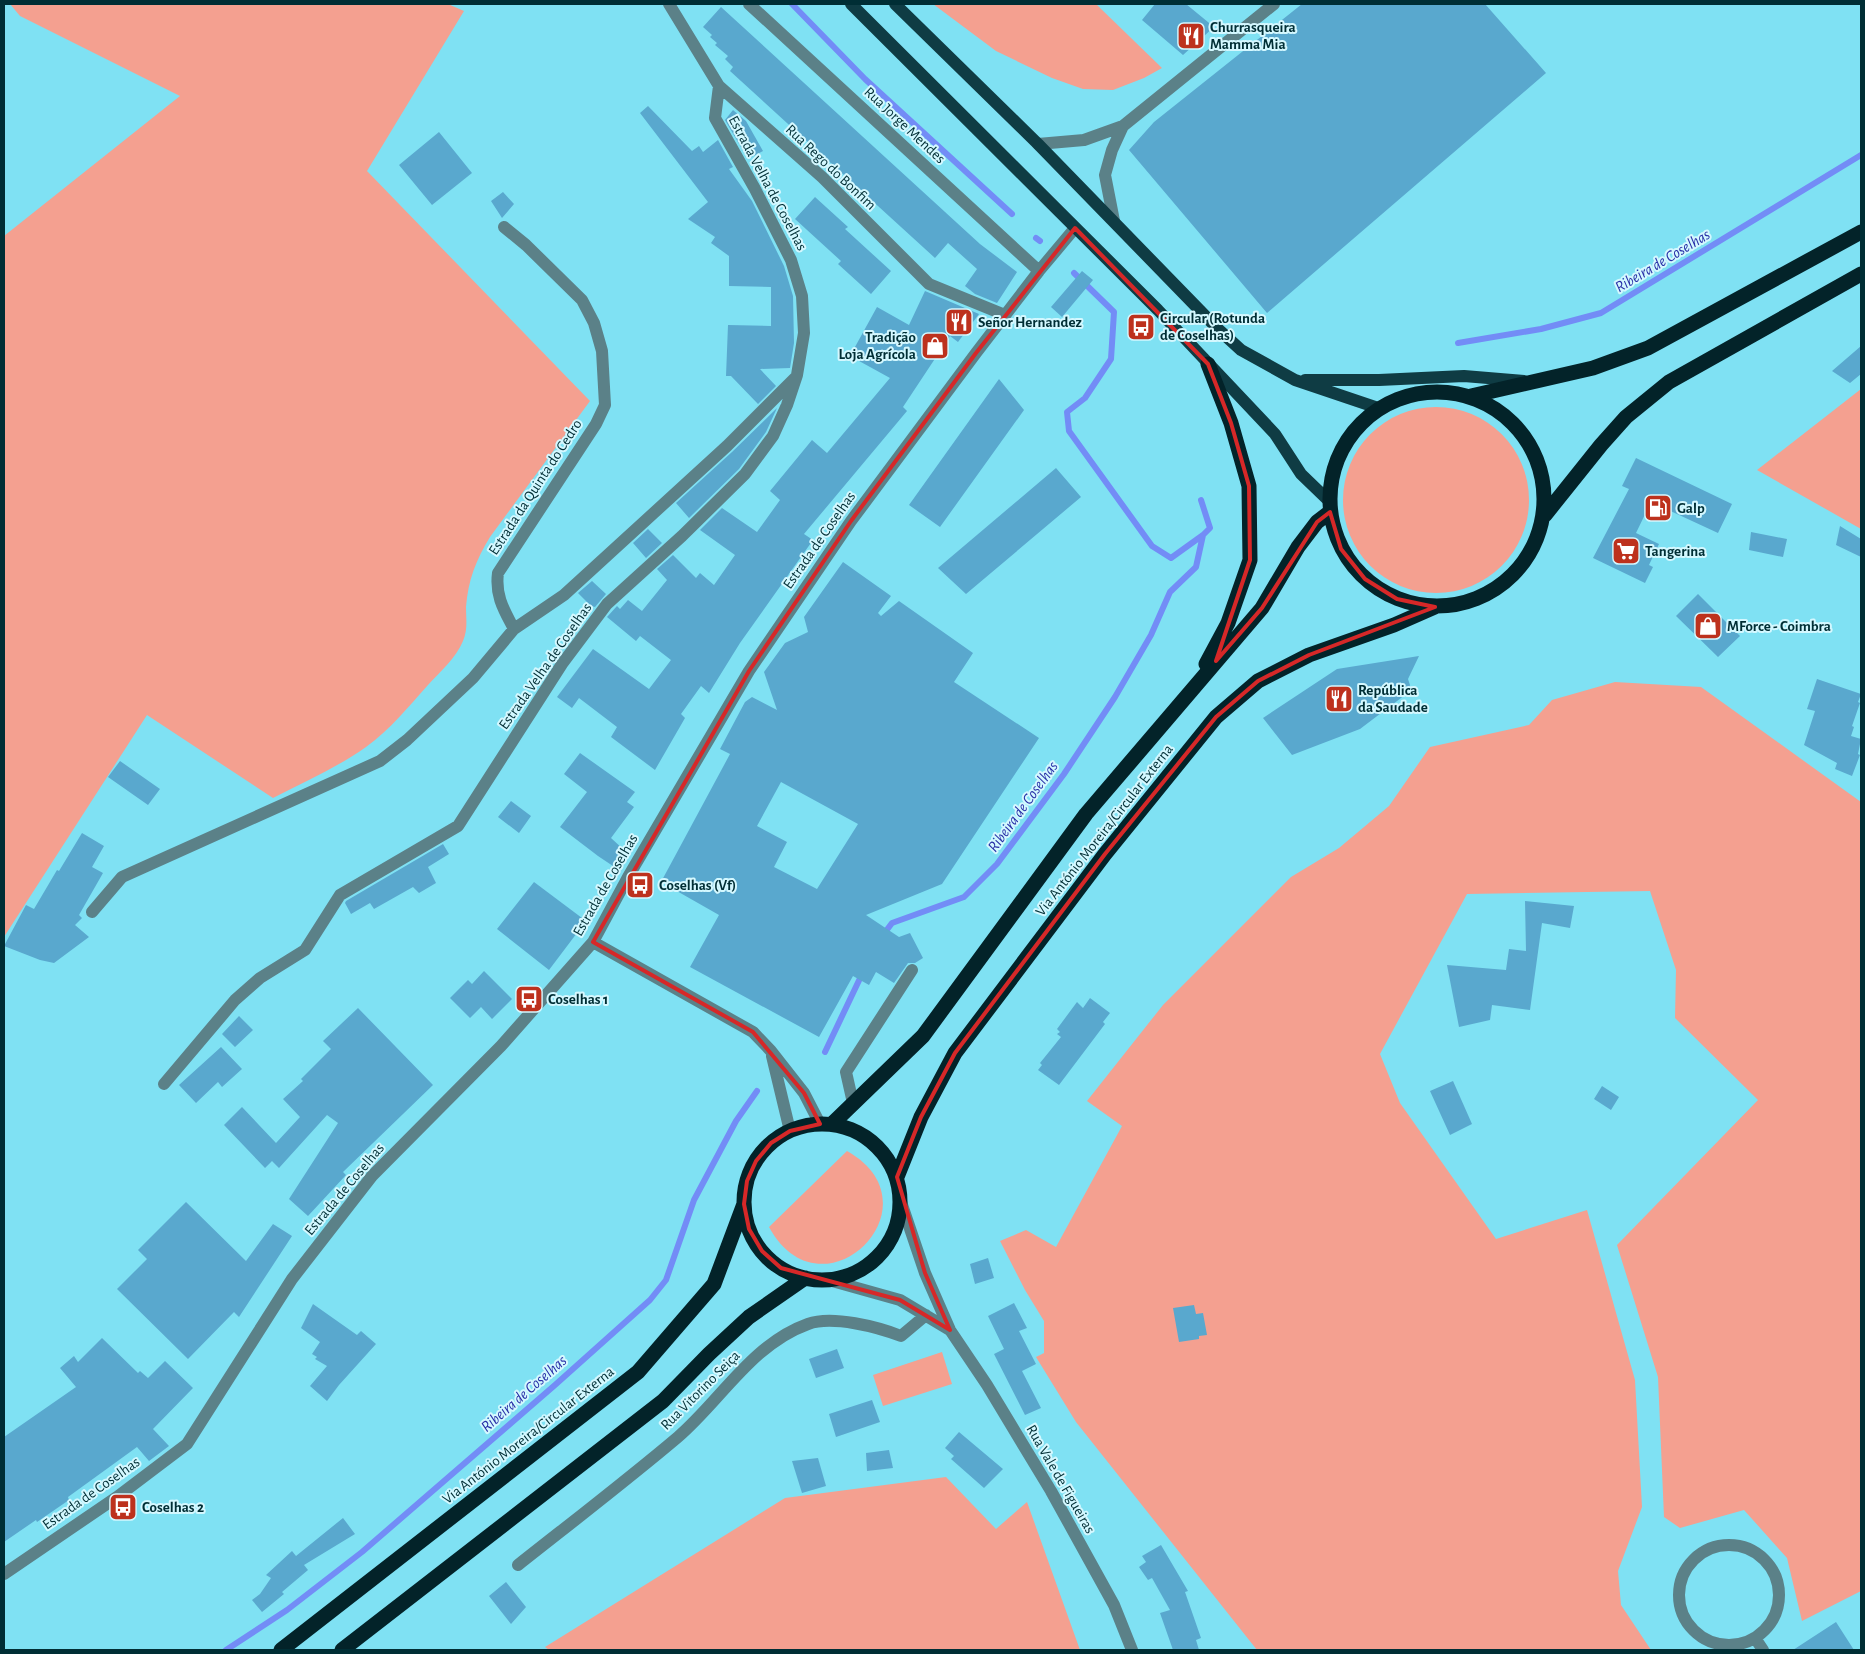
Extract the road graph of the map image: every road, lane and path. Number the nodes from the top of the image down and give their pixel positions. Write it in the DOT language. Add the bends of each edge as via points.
graph roads {
  1 [pos="749,4"];
  2 [pos="852,4"];
  3 [pos="896,4"];
  4 [pos="1274,4"];
  5 [pos="672,5"];
  6 [pos="719,86"];
  7 [pos="1124,126"];
  8 [pos="1038,144"];
  9 [pos="1114,222"];
  10 [pos="504,227"];
  11 [pos="1075,228"];
  12 [pos="1861,232"];
  13 [pos="1039,271"];
  14 [pos="1861,274"];
  15 [pos="1005,315"];
  16 [pos="1208,364"];
  17 [pos="797,376"];
  18 [pos="1295,380"];
  19 [pos="1536,382"];
  20 [pos="1471,396"];
  21 [pos="1378,408"];
  22 [pos="1329,506"];
  23 [pos="1544,515"];
  24 [pos="1435,607"];
  25 [pos="514,630"];
  26 [pos="1192,690"];
  27 [pos="92,912"];
  28 [pos="593,942"];
  29 [pos="912,970"];
  30 [pos="771,1051"];
  31 [pos="164,1084"];
  32 [pos="853,1103"];
  33 [pos="826,1124"];
  34 [pos="790,1131"];
  35 [pos="897,1177"];
  36 [pos="900,1199"];
  37 [pos="744,1204"];
  38 [pos="805,1278"];
  39 [pos="825,1280"];
  40 [pos="926,1316"];
  41 [pos="950,1330"];
  42 [pos="518,1565"];
  43 [pos="4,1574"];
  44 [pos="1755,1638"];
  45 [pos="281,1650"];
  46 [pos="342,1650"];
  47 [pos="1132,1650"];
  48 [pos="1763,1650"];
  1 -- 13 [label="street, Rua Jorge Mendes"];
  2 -- 11 [label="main road"];
  3 -- 8 [label="main road"];
  4 -- 7 [label="street"];
  5 -- 6 [label="street, Rua Rego do Bonfim"];
  6 -- 15 [label="street, Rua Rego do Bonfim" via="822,177 929,284"];
  6 -- 17 [label="street, Estrada Velha de Coselhas" via="715,118 791,260 802,296 804,333"];
  7 -- 8 [label="street" via="1084,140"];
  7 -- 9 [label="street" via="1112,150 1105,175"];
  8 -- 9 [label="main road"];
  9 -- 18 [label="main road" via="1236,345"];
  10 -- 25 [label="street, Estrada da Quinta do Cedro" via="582,300 594,323 602,351 605,388 605,405 596,424 498,573 496,587 499,599"];
  11 -- 13 [label="street, Estrada de Coselhas"];
  11 -- 16 [label="main road"];
  12 -- 19 [label="highway" via="1648,348 1593,368"];
  13 -- 15 [label="street, Estrada de Coselhas"];
  14 -- 23 [label="highway" via="1669,382 1626,417"];
  15 -- 28 [label="street, Estrada de Coselhas" via="851,521 748,671"];
  16 -- 22 [label="main road" via="1275,434 1301,474"];
  16 -- 26 [label="highway" via="1232,423 1249,486 1250,560 1228,623"];
  17 -- 25 [label="street" via="727,446 564,595"];
  17 -- 31 [label="street, Estrada Velha de Coselhas" via="773,436 745,474 607,604 562,664 458,826 340,895 305,950 260,978 235,1000"];
  18 -- 19 [label="main road" via="1464,376"];
  18 -- 21 [label="main road"];
  19 -- 20 [label="highway"];
  20 -- 21 [label="highway" via="1439,391 1407,395"];
  20 -- 23 [label="highway" via="1504,414 1530,442 1544,477"];
  21 -- 22 [label="highway" via="1357,426 1342,448 1332,474"];
  22 -- 24 [label="highway" via="1341,549 1364,579 1397,599"];
  22 -- 26 [label="highway, Via António Moreira/Circular Externa" via="1298,547 1262,608"];
  23 -- 24 [label="highway" via="1530,554 1501,586 1459,605"];
  24 -- 35 [label="highway, Via António Moreira/Circular Externa" via="1309,655 1258,682 1216,717 1105,854 955,1053 921,1117"];
  25 -- 27 [label="street" via="473,678 380,761 122,877"];
  26 -- 32 [label="highway, Via António Moreira/Circular Externa" via="1086,814 923,1036"];
  28 -- 30 [label="street" via="753,1032"];
  28 -- 43 [label="street, Estrada de Coselhas" via="501,1046 372,1176 292,1279 187,1444 117,1497"];
  29 -- 32 [label="street" via="846,1072"];
  30 -- 33 [label="street"];
  30 -- 34 [label="street"];
  32 -- 33 [label="highway, Via António Moreira/Circular Externa"];
  33 -- 34 [label="highway, Via António Moreira/Circular Externa"];
  33 -- 35 [label="highway, Via António Moreira/Circular Externa" via="853,1130 872,1141 887,1158"];
  34 -- 37 [label="highway, Via António Moreira/Circular Externa" via="771,1143 756,1160 747,1181"];
  35 -- 36 [label="highway, Via António Moreira/Circular Externa"];
  36 -- 39 [label="highway, Via António Moreira/Circular Externa" via="897,1223 887,1245 876,1257 849,1275"];
  36 -- 41 [label="street, Rua Vale de Figueiras" via="925,1273"];
  37 -- 38 [label="highway, Via António Moreira/Circular Externa" via="749,1229 762,1251 781,1268"];
  37 -- 45 [label="highway, Via António Moreira/Circular Externa" via="714,1284 638,1372"];
  38 -- 39 [label="highway, Via António Moreira/Circular Externa"];
  38 -- 46 [label="highway" via="749,1317 663,1401"];
  39 -- 40 [label="street, Rua Vale de Figueiras" via="900,1300"];
  40 -- 41 [label="street, Rua Vale de Figueiras"];
  40 -- 42 [label="street, Rua Vitorino Seiça" via="901,1336 877,1327 840,1322 811,1323 787,1333 766,1347 679,1435"];
  41 -- 47 [label="street, Rua Vale de Figueiras" via="1050,1491 1114,1605"];
  44 -- 44 [label="street" via="1768,1627 1776,1613 1780,1597 1778,1580 1759,1554 1744,1547 1727,1545 1711,1548 1686,1570 1680,1585 1684,1617 1708,1640 1740,1644"];
  44 -- 48 [label="street"];
}
